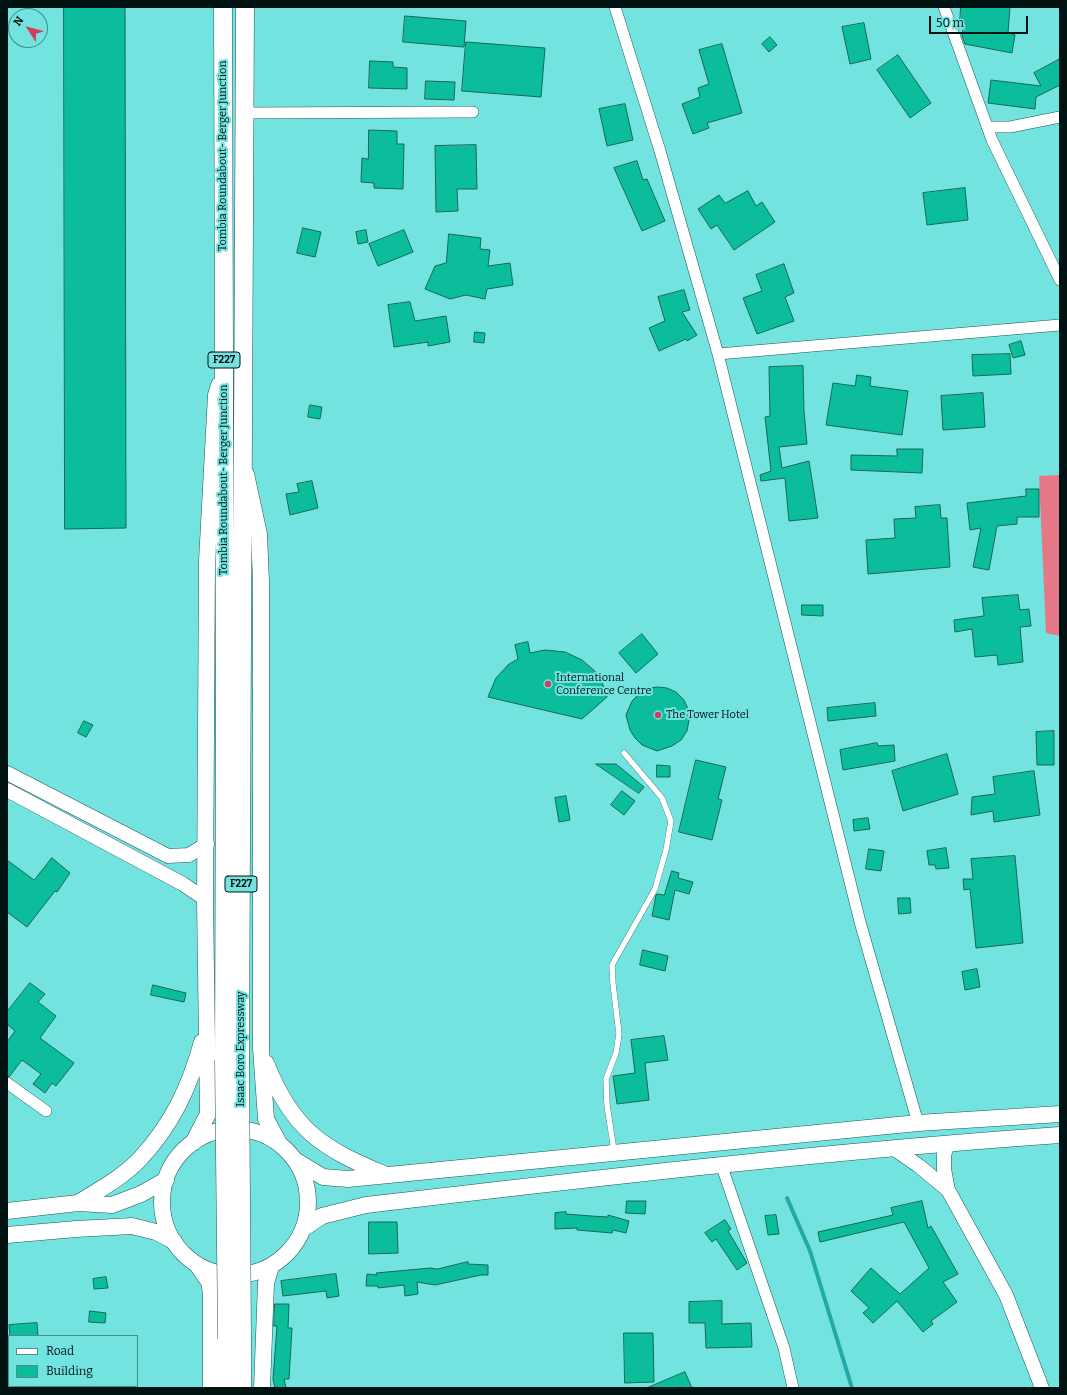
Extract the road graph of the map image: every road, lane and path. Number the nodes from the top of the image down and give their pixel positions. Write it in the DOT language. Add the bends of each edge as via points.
graph roads {
  1 [pos="223,7"];
  2 [pos="245,7"];
  3 [pos="615,7"];
  4 [pos="944,7"];
  5 [pos="473,112"];
  6 [pos="244,113"];
  7 [pos="1060,117"];
  8 [pos="987,127"];
  9 [pos="1060,280"];
  10 [pos="1060,325"];
  11 [pos="718,354"];
  12 [pos="224,367"];
  13 [pos="243,460"];
  14 [pos="234,711"];
  15 [pos="624,753"];
  16 [pos="7,773"];
  17 [pos="7,790"];
  18 [pos="206,844"];
  19 [pos="205,899"];
  20 [pos="207,1025"];
  21 [pos="261,1048"];
  22 [pos="7,1083"];
  23 [pos="46,1111"];
  24 [pos="1060,1114"];
  25 [pos="918,1123"];
  26 [pos="1060,1135"];
  27 [pos="948,1142"];
  28 [pos="193,1143"];
  29 [pos="279,1144"];
  30 [pos="893,1148"];
  31 [pos="614,1153"];
  32 [pos="295,1160"];
  33 [pos="721,1164"];
  34 [pos="385,1175"];
  35 [pos="166,1180"];
  36 [pos="948,1190"];
  37 [pos="78,1203"];
  38 [pos="7,1211"];
  39 [pos="304,1228"];
  40 [pos="7,1235"];
  41 [pos="174,1241"];
  42 [pos="198,1266"];
  43 [pos="271,1266"];
  44 [pos="234,1339"];
  45 [pos="210,1388"];
  46 [pos="227,1388"];
  47 [pos="242,1388"];
  48 [pos="262,1388"];
  49 [pos="793,1388"];
  50 [pos="1042,1388"];
  1 -- 12 [label="main road, Tombia Roundabout- Berger Junction / F227"];
  2 -- 6 [label="main road, Tombia Roundabout- Berger Junction / F227"];
  3 -- 11 [label="street" via="660,151"];
  4 -- 8 [label="street"];
  5 -- 6 [label="street"];
  6 -- 13 [label="main road, Tombia Roundabout- Berger Junction / F227"];
  7 -- 8 [label="street" via="1010,127"];
  8 -- 9 [label="street"];
  10 -- 11 [label="street"];
  11 -- 25 [label="street" via="858,914"];
  12 -- 14 [label="main road, Tombia Roundabout- Berger Junction / F227"];
  12 -- 18 [label="main road" via="216,395 207,561"];
  13 -- 14 [label="main road, Tombia Roundabout- Berger Junction / F227"];
  13 -- 21 [label="main road" via="259,534 261,580"];
  14 -- 44 [label="main road, Isaac Boro Expressway / F227, bridge"];
  15 -- 31 [label="lane" via="662,798 671,821 655,889 612,965 619,1034 616,1053 606,1078"];
  16 -- 18 [label="street" via="168,856 189,855"];
  17 -- 19 [label="street" via="183,884"];
  18 -- 19 [label="main road"];
  19 -- 20 [label="main road"];
  20 -- 28 [label="main road" via="208,1114"];
  20 -- 37 [label="main road" via="196,1065 180,1104 161,1132 139,1159 112,1181"];
  21 -- 29 [label="main road" via="266,1119"];
  21 -- 34 [label="main road" via="275,1086 287,1108 303,1126 324,1145"];
  22 -- 23 [label="street"];
  24 -- 25 [label="main road"];
  25 -- 31 [label="main road"];
  26 -- 27 [label="main road"];
  27 -- 30 [label="main road"];
  27 -- 36 [label="street" via="944,1155 944,1169"];
  28 -- 29 [label="main road" via="213,1132 236,1129 259,1133"];
  28 -- 35 [label="main road" via="176,1159"];
  29 -- 32 [label="main road"];
  30 -- 33 [label="main road"];
  30 -- 36 [label="street"];
  31 -- 34 [label="main road"];
  32 -- 34 [label="main road" via="323,1177 348,1179"];
  32 -- 39 [label="main road" via="305,1181 308,1204"];
  33 -- 39 [label="main road" via="366,1205 322,1216"];
  33 -- 49 [label="street" via="784,1348"];
  35 -- 37 [label="main road" via="141,1194 112,1205"];
  35 -- 41 [label="main road" via="162,1202 166,1227"];
  36 -- 50 [label="street" via="1006,1295"];
  37 -- 38 [label="main road"];
  39 -- 43 [label="main road" via="290,1250"];
  40 -- 41 [label="main road" via="132,1226 156,1232"];
  41 -- 42 [label="main road"];
  42 -- 43 [label="main road" via="222,1274 247,1275"];
  42 -- 45 [label="main road" via="209,1282 211,1293"];
  43 -- 48 [label="main road" via="266,1283"];
  44 -- 46 [label="main road, Isaac Boro Expressway / F227"];
  44 -- 47 [label="main road, Isaac Boro Expressway / F227"];
}
